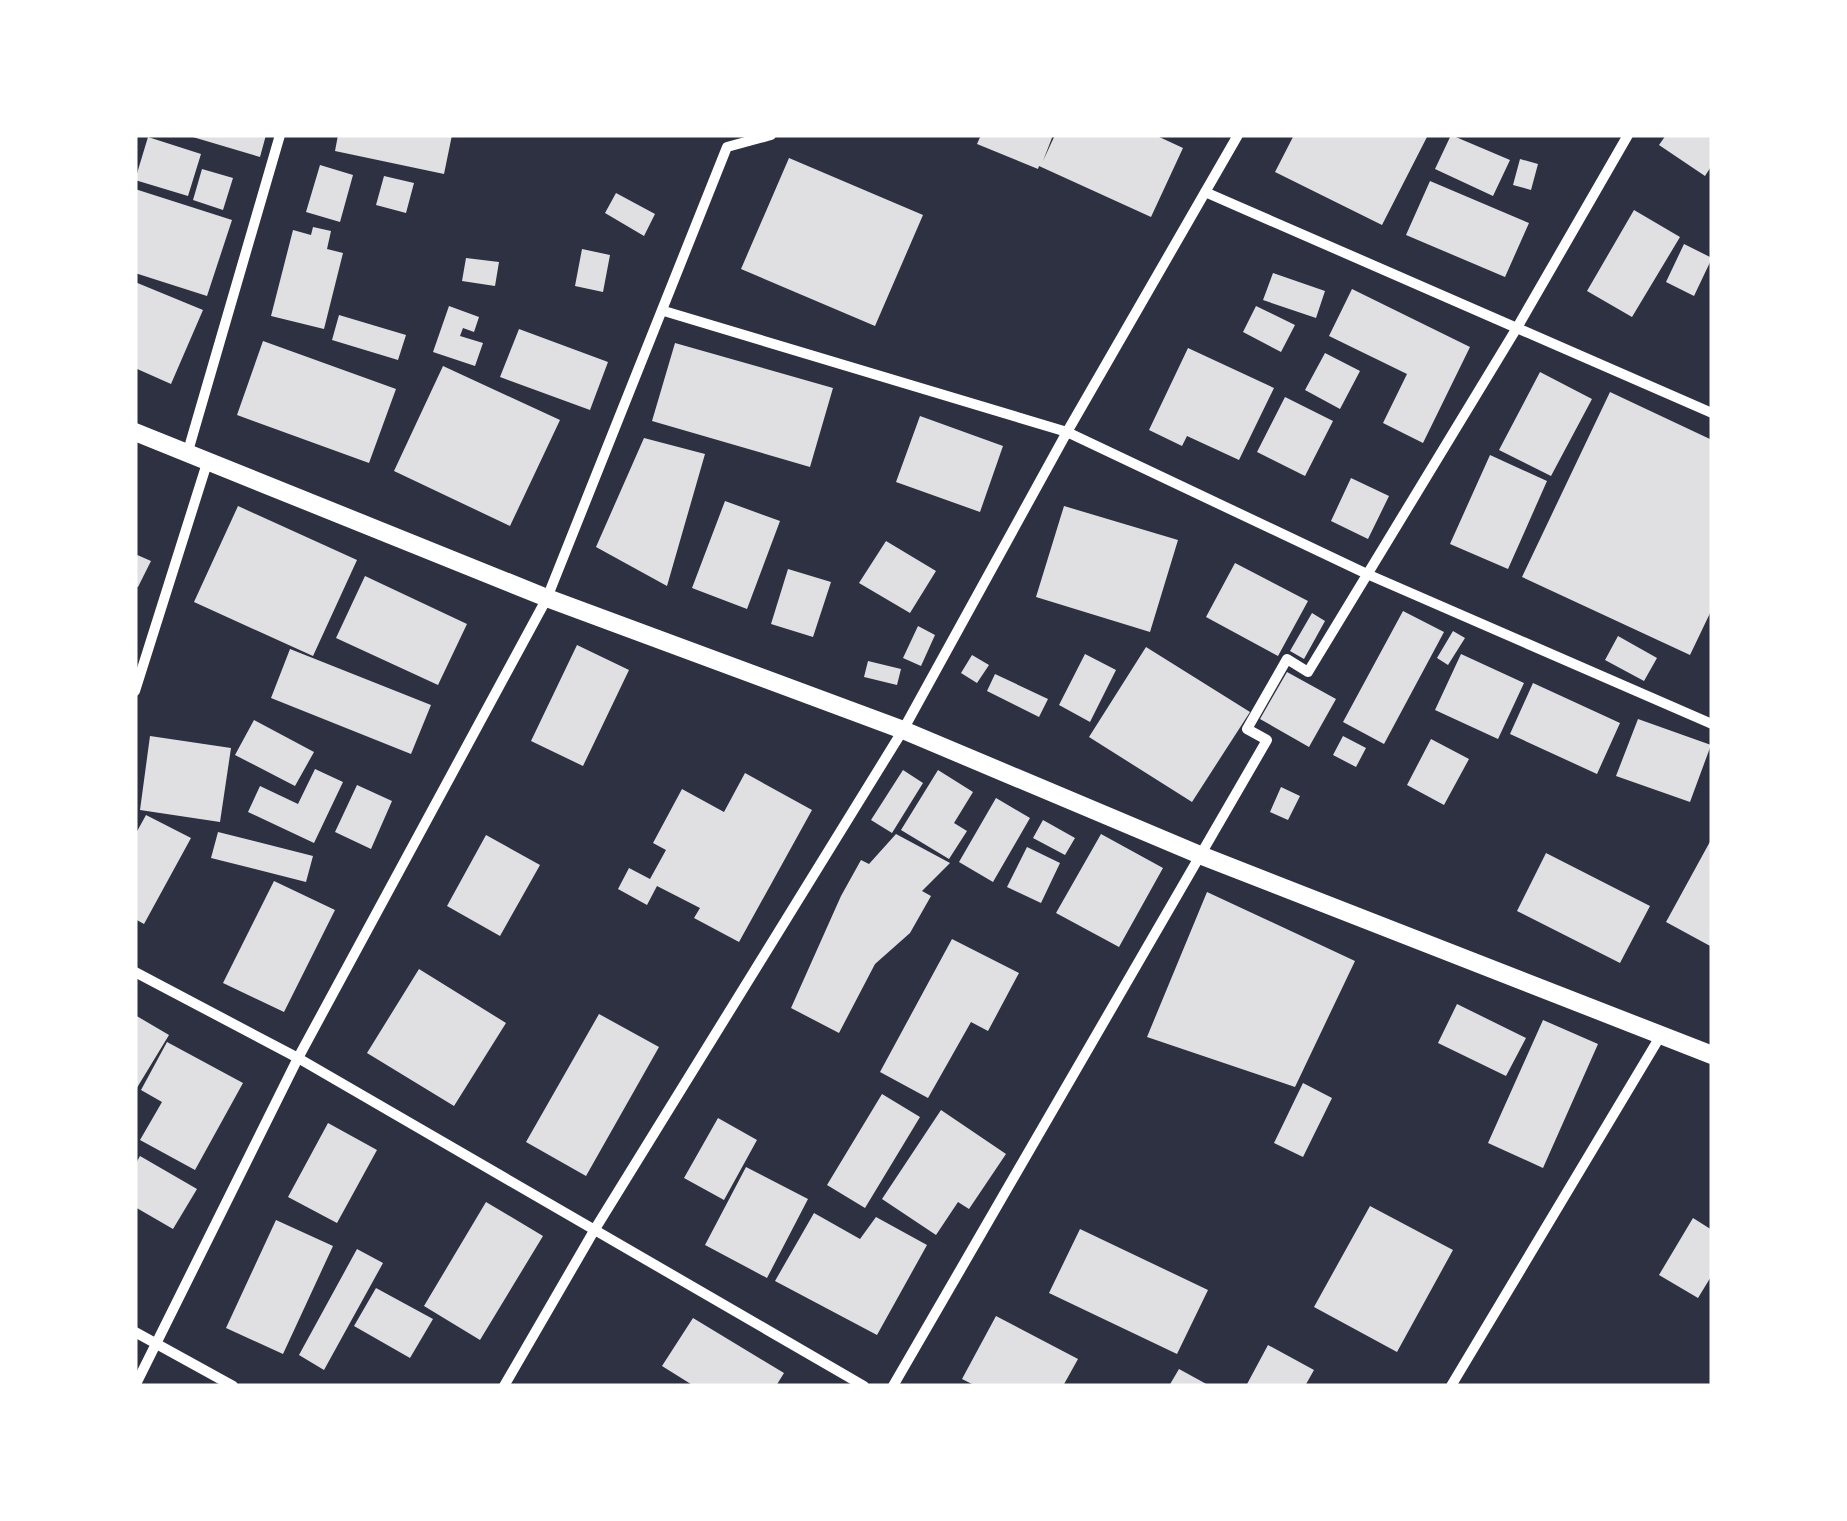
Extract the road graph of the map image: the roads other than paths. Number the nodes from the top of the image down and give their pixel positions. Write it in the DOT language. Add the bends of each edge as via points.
graph roads {
  1 [pos="280,135"];
  2 [pos="771,135"];
  3 [pos="1238,135"];
  4 [pos="1628,135"];
  5 [pos="1205,192"];
  6 [pos="664,311"];
  7 [pos="1518,326"];
  8 [pos="1712,413"];
  9 [pos="135,432"];
  10 [pos="1067,432"];
  11 [pos="188,451"];
  12 [pos="208,460"];
  13 [pos="1367,574"];
  14 [pos="547,598"];
  15 [pos="137,678"];
  16 [pos="135,691"];
  17 [pos="1712,724"];
  18 [pos="903,730"];
  19 [pos="1200,855"];
  20 [pos="135,972"];
  21 [pos="1661,1034"];
  22 [pos="1712,1055"];
  23 [pos="298,1058"];
  24 [pos="595,1229"];
  25 [pos="135,1332"];
  26 [pos="158,1344"];
  27 [pos="135,1386"];
  28 [pos="233,1386"];
  29 [pos="504,1386"];
  30 [pos="864,1386"];
  31 [pos="893,1386"];
  32 [pos="1452,1386"];
  1 -- 11 [label="street"];
  2 -- 6 [label="street" via="728,147"];
  3 -- 5 [label="street"];
  4 -- 7 [label="street"];
  5 -- 7 [label="street"];
  5 -- 10 [label="street"];
  6 -- 10 [label="street"];
  6 -- 14 [label="street"];
  7 -- 8 [label="street"];
  7 -- 13 [label="street"];
  9 -- 11 [label="street"];
  10 -- 13 [label="street"];
  10 -- 18 [label="street"];
  11 -- 12 [label="street"];
  12 -- 14 [label="street"];
  12 -- 15 [label="street"];
  13 -- 17 [label="street"];
  13 -- 19 [label="street" via="1308,672 1287,660 1279,673 1247,728 1268,740"];
  14 -- 18 [label="street"];
  14 -- 23 [label="street"];
  15 -- 16 [label="street"];
  18 -- 19 [label="street"];
  18 -- 24 [label="street"];
  19 -- 21 [label="street"];
  19 -- 31 [label="street"];
  20 -- 23 [label="street"];
  21 -- 22 [label="street"];
  21 -- 32 [label="street"];
  23 -- 24 [label="street"];
  23 -- 26 [label="street"];
  24 -- 29 [label="street"];
  24 -- 30 [label="street"];
  25 -- 26 [label="street"];
  26 -- 27 [label="street"];
  26 -- 28 [label="street"];
}
